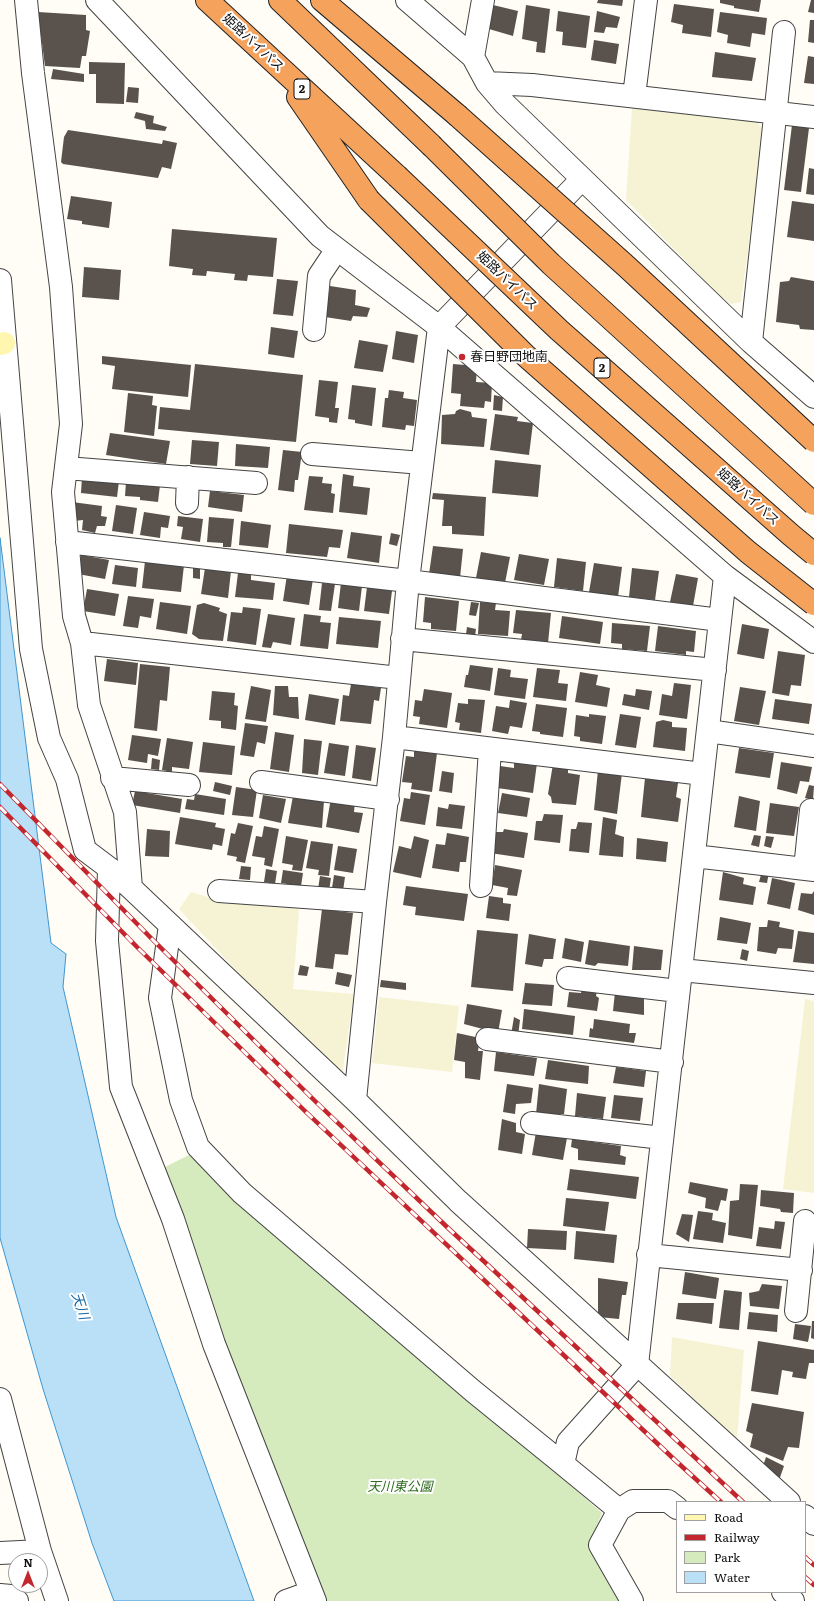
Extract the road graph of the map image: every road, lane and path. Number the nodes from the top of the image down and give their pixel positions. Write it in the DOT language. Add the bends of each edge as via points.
graph roads {
  1 [pos="26,0"];
  2 [pos="97,0"];
  3 [pos="207,0"];
  4 [pos="280,0"];
  5 [pos="322,0"];
  6 [pos="407,0"];
  7 [pos="483,0"];
  8 [pos="646,0"];
  9 [pos="784,32"];
  10 [pos="473,57"];
  11 [pos="277,66"];
  12 [pos="487,83"];
  13 [pos="634,96"];
  14 [pos="775,113"];
  15 [pos="814,118"];
  16 [pos="582,180"];
  17 [pos="337,249"];
  18 [pos="0,280"];
  19 [pos="439,327"];
  20 [pos="314,330"];
  21 [pos="751,342"];
  22 [pos="2,344"];
  23 [pos="814,397"];
  24 [pos="814,441"];
  25 [pos="312,454"];
  26 [pos="422,463"];
  27 [pos="66,468"];
  28 [pos="188,477"];
  29 [pos="256,483"];
  30 [pos="187,503"];
  31 [pos="814,504"];
  32 [pos="67,542"];
  33 [pos="814,554"];
  34 [pos="725,576"];
  35 [pos="408,581"];
  36 [pos="814,604"];
  37 [pos="720,620"];
  38 [pos="402,639"];
  39 [pos="814,642"];
  40 [pos="82,643"];
  41 [pos="715,670"];
  42 [pos="399,678"];
  43 [pos="708,731"];
  44 [pos="394,737"];
  45 [pos="814,746"];
  46 [pos="490,749"];
  47 [pos="703,774"];
  48 [pos="112,778"];
  49 [pos="261,782"];
  50 [pos="189,785"];
  51 [pos="388,799"];
  52 [pos="811,810"];
  53 [pos="694,856"];
  54 [pos="109,868"];
  55 [pos="810,869"];
  56 [pos="481,886"];
  57 [pos="131,888"];
  58 [pos="219,891"];
  59 [pos="375,902"];
  60 [pos="170,925"];
  61 [pos="568,978"];
  62 [pos="680,980"];
  63 [pos="814,983"];
  64 [pos="487,1039"];
  65 [pos="672,1062"];
  66 [pos="355,1100"];
  67 [pos="532,1123"];
  68 [pos="662,1138"];
  69 [pos="805,1221"];
  70 [pos="648,1255"];
  71 [pos="801,1270"];
  72 [pos="796,1311"];
  73 [pos="637,1365"];
  74 [pos="0,1399"];
  75 [pos="563,1464"];
  76 [pos="789,1501"];
  77 [pos="676,1507"];
  78 [pos="619,1510"];
  79 [pos="806,1516"];
  80 [pos="814,1524"];
  81 [pos="40,1551"];
  82 [pos="0,1553"];
  83 [pos="784,1593"];
  84 [pos="0,1595"];
  85 [pos="313,1596"];
  86 [pos="17,1601"];
  87 [pos="57,1601"];
  88 [pos="286,1601"];
  89 [pos="632,1601"];
  90 [pos="793,1601"];
  1 -- 27 [label="street" via="33,73 62,287 71,424"];
  2 -- 17 [label="street" via="320,236"];
  3 -- 11 [label="highway, 姫路バイパス / 2"];
  4 -- 31 [label="highway, bridge" via="551,264"];
  5 -- 24 [label="highway, bridge" via="626,266"];
  6 -- 10 [label="street"];
  7 -- 10 [label="street"];
  8 -- 13 [label="street"];
  9 -- 14 [label="street"];
  10 -- 12 [label="street"];
  11 -- 33 [label="highway, 姫路バイパス / 2, bridge" via="559,330"];
  11 -- 36 [label="highway, bridge" via="369,200 526,356 748,552"];
  12 -- 13 [label="street" via="532,84"];
  12 -- 16 [label="street"];
  13 -- 14 [label="street"];
  14 -- 15 [label="street"];
  14 -- 21 [label="street"];
  16 -- 19 [label="street"];
  16 -- 21 [label="street"];
  17 -- 19 [label="street"];
  17 -- 20 [label="street" via="319,276"];
  18 -- 22 [label="street"];
  19 -- 26 [label="street"];
  19 -- 34 [label="street"];
  21 -- 23 [label="street"];
  22 -- 54 [label="street" via="31,649 49,738 67,779 85,850"];
  25 -- 26 [label="street"];
  26 -- 35 [label="street"];
  27 -- 28 [label="street"];
  27 -- 32 [label="street" via="63,492"];
  28 -- 29 [label="street"];
  28 -- 30 [label="street"];
  32 -- 35 [label="street"];
  32 -- 40 [label="street" via="74,616"];
  34 -- 37 [label="street"];
  34 -- 39 [label="street"];
  35 -- 37 [label="street"];
  35 -- 38 [label="street"];
  37 -- 41 [label="street"];
  38 -- 41 [label="street"];
  38 -- 42 [label="street"];
  40 -- 42 [label="street"];
  40 -- 48 [label="street" via="89,705"];
  41 -- 43 [label="street"];
  42 -- 44 [label="street"];
  43 -- 45 [label="street"];
  43 -- 47 [label="street"];
  44 -- 46 [label="street"];
  44 -- 51 [label="street"];
  46 -- 47 [label="street"];
  46 -- 56 [label="street"];
  47 -- 53 [label="street"];
  48 -- 50 [label="street"];
  48 -- 57 [label="street" via="125,812"];
  49 -- 51 [label="street"];
  51 -- 59 [label="street"];
  52 -- 55 [label="street"];
  53 -- 55 [label="street"];
  53 -- 62 [label="street"];
  54 -- 57 [label="street"];
  54 -- 85 [label="street" via="106,941 121,1087 173,1219 214,1344"];
  57 -- 60 [label="street"];
  58 -- 59 [label="street"];
  59 -- 66 [label="street"];
  60 -- 66 [label="street"];
  60 -- 75 [label="street" via="160,998 181,1100 198,1147 242,1193 473,1391"];
  61 -- 62 [label="street"];
  62 -- 63 [label="street"];
  62 -- 65 [label="street"];
  64 -- 65 [label="street"];
  65 -- 68 [label="street"];
  66 -- 73 [label="street" via="458,1201"];
  67 -- 68 [label="street"];
  68 -- 70 [label="street"];
  69 -- 71 [label="street"];
  70 -- 71 [label="street"];
  70 -- 73 [label="street"];
  71 -- 72 [label="street"];
  73 -- 75 [label="street" via="568,1442"];
  73 -- 76 [label="street"];
  74 -- 81 [label="street"];
  75 -- 78 [label="street"];
  77 -- 78 [label="street" via="668,1501 633,1501"];
  78 -- 89 [label="street" via="600,1544"];
  79 -- 80 [label="street"];
  81 -- 82 [label="street"];
  81 -- 87 [label="street"];
  83 -- 90 [label="street"];
  84 -- 86 [label="street" via="11,1596"];
  85 -- 88 [label="street"];
}
